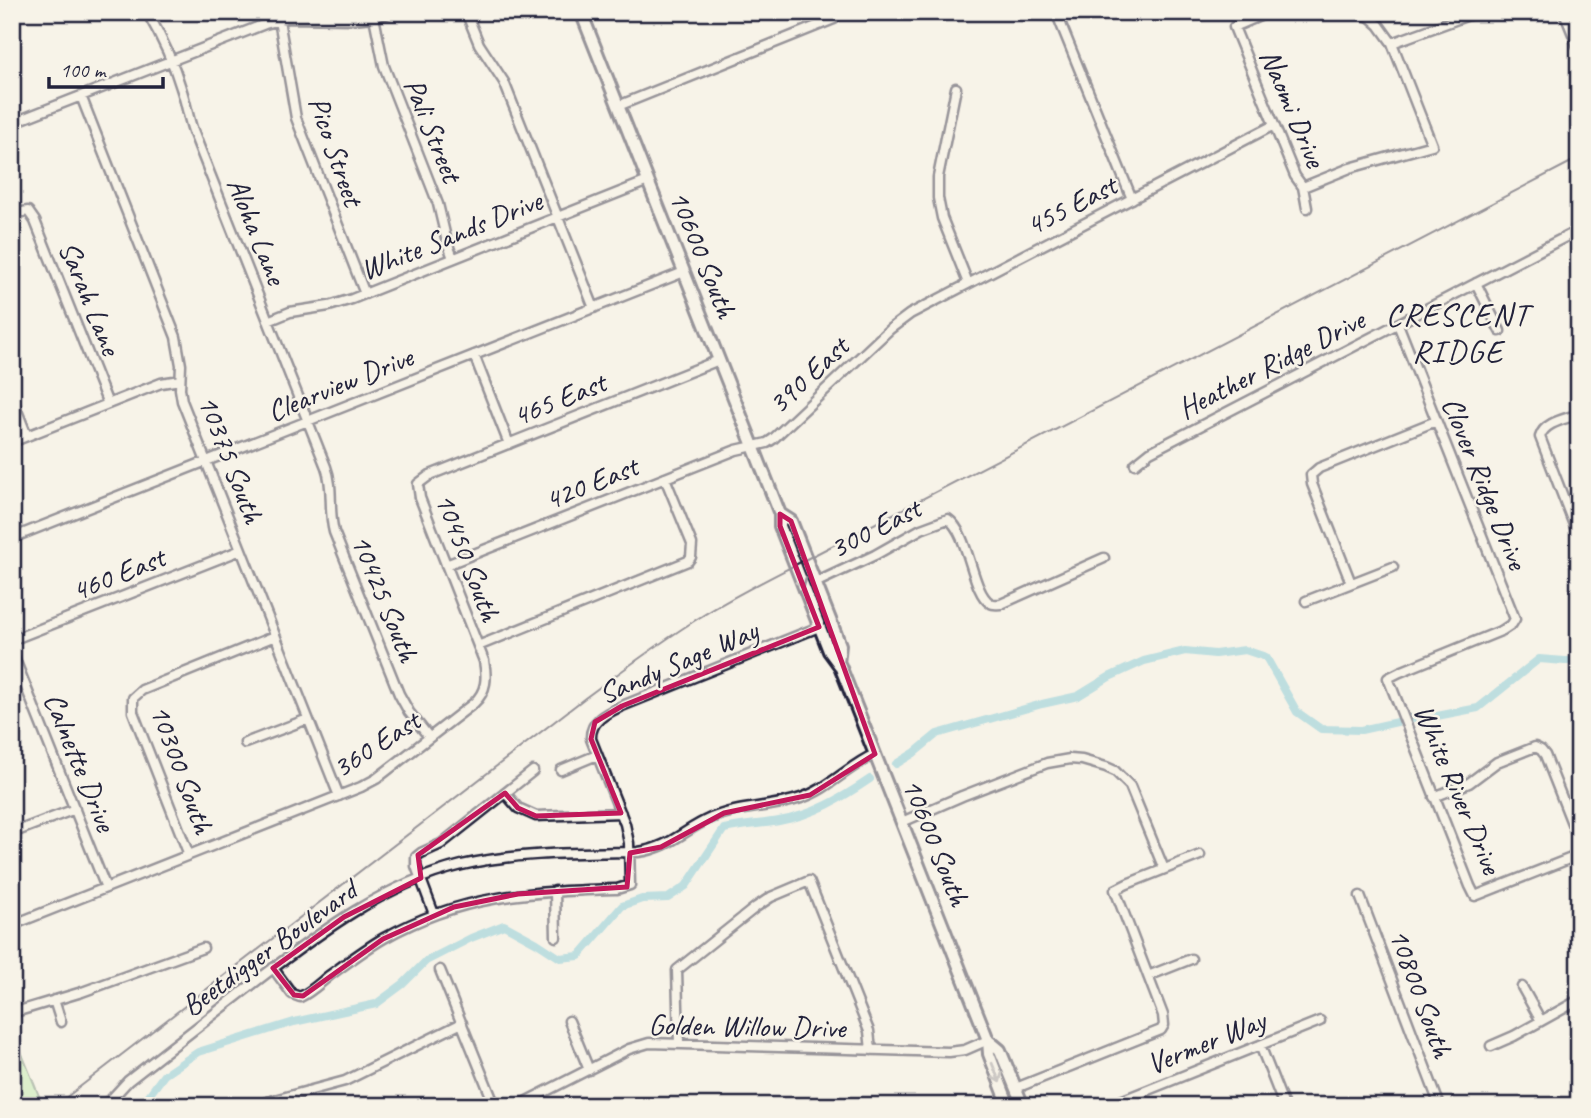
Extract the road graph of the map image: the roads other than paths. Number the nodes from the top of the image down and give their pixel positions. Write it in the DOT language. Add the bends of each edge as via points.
graph roads {
  1 [pos="147,12"];
  2 [pos="393,12"];
  3 [pos="466,12"];
  4 [pos="581,12"];
  5 [pos="835,12"];
  6 [pos="1056,12"];
  7 [pos="1269,12"];
  8 [pos="1359,12"];
  9 [pos="1476,12"];
  10 [pos="1564,12"];
  11 [pos="374,17"];
  12 [pos="279,20"];
  13 [pos="1392,43"];
  14 [pos="1579,49"];
  15 [pos="171,61"];
  16 [pos="956,88"];
  17 [pos="80,96"];
  18 [pos="618,106"];
  19 [pos="12,123"];
  20 [pos="1274,125"];
  21 [pos="648,181"];
  22 [pos="1303,187"];
  23 [pos="1132,199"];
  24 [pos="1307,208"];
  25 [pos="12,214"];
  26 [pos="558,217"];
  27 [pos="1579,230"];
  28 [pos="453,258"];
  29 [pos="684,272"];
  30 [pos="968,283"];
  31 [pos="1476,283"];
  32 [pos="365,294"];
  33 [pos="594,308"];
  34 [pos="268,320"];
  35 [pos="1398,324"];
  36 [pos="890,329"];
  37 [pos="1500,331"];
  38 [pos="474,355"];
  39 [pos="719,360"];
  40 [pos="180,380"];
  41 [pos="12,398"];
  42 [pos="108,404"];
  43 [pos="1579,414"];
  44 [pos="308,421"];
  45 [pos="1436,421"];
  46 [pos="27,436"];
  47 [pos="12,442"];
  48 [pos="509,443"];
  49 [pos="753,446"];
  50 [pos="206,461"];
  51 [pos="1135,464"];
  52 [pos="326,467"];
  53 [pos="665,478"];
  54 [pos="418,484"];
  55 [pos="780,514"];
  56 [pos="12,538"];
  57 [pos="1579,538"];
  58 [pos="241,550"];
  59 [pos="1104,558"];
  60 [pos="446,565"];
  61 [pos="1393,566"];
  62 [pos="815,583"];
  63 [pos="1351,583"];
  64 [pos="1306,601"];
  65 [pos="819,627"];
  66 [pos="275,636"];
  67 [pos="12,640"];
  68 [pos="478,646"];
  69 [pos="12,652"];
  70 [pos="838,663"];
  71 [pos="1388,678"];
  72 [pos="308,719"];
  73 [pos="429,737"];
  74 [pos="245,743"];
  75 [pos="875,754"];
  76 [pos="597,755"];
  77 [pos="561,770"];
  78 [pos="533,771"];
  79 [pos="505,793"];
  80 [pos="339,796"];
  81 [pos="1434,797"];
  82 [pos="75,809"];
  83 [pos="621,813"];
  84 [pos="902,822"];
  85 [pos="12,834"];
  86 [pos="1579,841"];
  87 [pos="630,852"];
  88 [pos="189,855"];
  89 [pos="1200,855"];
  90 [pos="1579,855"];
  91 [pos="1164,869"];
  92 [pos="421,878"];
  93 [pos="106,888"];
  94 [pos="555,891"];
  95 [pos="1360,896"];
  96 [pos="434,914"];
  97 [pos="12,925"];
  98 [pos="556,937"];
  99 [pos="203,948"];
  100 [pos="1191,959"];
  101 [pos="273,968"];
  102 [pos="440,970"];
  103 [pos="1148,976"];
  104 [pos="1522,987"];
  105 [pos="54,1000"];
  106 [pos="1579,1000"];
  107 [pos="12,1013"];
  108 [pos="569,1021"];
  109 [pos="1320,1021"];
  110 [pos="1541,1021"];
  111 [pos="61,1022"];
  112 [pos="462,1023"];
  113 [pos="988,1040"];
  114 [pos="679,1043"];
  115 [pos="1260,1045"];
  116 [pos="1491,1046"];
  117 [pos="871,1050"];
  118 [pos="589,1070"];
  119 [pos="1016,1088"];
  120 [pos="105,1106"];
  121 [pos="266,1106"];
  122 [pos="495,1106"];
  123 [pos="517,1106"];
  124 [pos="1009,1106"];
  125 [pos="1023,1106"];
  126 [pos="1108,1106"];
  127 [pos="1284,1106"];
  128 [pos="1440,1106"];
  1 -- 15 [label="street, Aloha Lane"];
  2 -- 11 [label="street"];
  3 -- 26 [label="street" via="479,44 504,82"];
  4 -- 18 [label="main road, 10600 South"];
  5 -- 18 [label="street" via="834,19"];
  6 -- 23 [label="street"];
  7 -- 20 [label="street, Naomi Drive" via="1234,27"];
  8 -- 13 [label="street" via="1379,25"];
  9 -- 13 [label="street"];
  10 -- 14 [label="street"];
  11 -- 12 [label="street"];
  11 -- 28 [label="street, Pali Street" via="384,66 441,213"];
  12 -- 15 [label="street"];
  12 -- 32 [label="street, Pico Street" via="296,118"];
  13 -- 22 [label="street" via="1432,145 1350,168"];
  15 -- 17 [label="street"];
  15 -- 34 [label="street, Aloha Lane" via="193,131"];
  16 -- 30 [label="street" via="938,198"];
  17 -- 19 [label="street"];
  17 -- 40 [label="street, 10375 South" via="176,337"];
  18 -- 21 [label="main road, 10600 South"];
  20 -- 22 [label="street, Naomi Drive" via="1294,177"];
  20 -- 23 [label="street, 455 East"];
  21 -- 26 [label="street, White Sands Drive"];
  21 -- 29 [label="main road, 10600 South"];
  22 -- 24 [label="street, Naomi Drive"];
  23 -- 30 [label="street, 455 East"];
  25 -- 42 [label="street, Sarah Lane" via="28,211 35,221"];
  26 -- 28 [label="street, White Sands Drive"];
  26 -- 33 [label="street"];
  27 -- 31 [label="street, Heather Ridge Drive"];
  28 -- 32 [label="street, White Sands Drive"];
  29 -- 33 [label="street, Clearview Drive"];
  29 -- 39 [label="main road, 10600 South"];
  30 -- 36 [label="street, 455 East"];
  31 -- 35 [label="street, Heather Ridge Drive"];
  31 -- 37 [label="street"];
  32 -- 34 [label="street, White Sands Drive"];
  33 -- 38 [label="street, Clearview Drive"];
  34 -- 44 [label="street, Aloha Lane"];
  35 -- 45 [label="street, Clover Ridge Drive"];
  35 -- 51 [label="street, Heather Ridge Drive" via="1150,452"];
  36 -- 49 [label="street, 390 East" via="774,439"];
  38 -- 44 [label="street, Clearview Drive"];
  38 -- 48 [label="street"];
  39 -- 48 [label="street, 465 East"];
  39 -- 49 [label="main road, 10600 South"];
  40 -- 42 [label="street"];
  40 -- 50 [label="street, 10375 South" via="182,401"];
  41 -- 46 [label="street"];
  42 -- 46 [label="street"];
  43 -- 57 [label="street" via="1546,427 1541,437"];
  44 -- 50 [label="street, Clearview Drive"];
  44 -- 52 [label="street, Aloha Lane"];
  45 -- 63 [label="street" via="1311,475"];
  45 -- 71 [label="street, Clover Ridge Drive" via="1515,620 1503,630"];
  46 -- 47 [label="street"];
  48 -- 54 [label="street, 465 East"];
  49 -- 53 [label="street, 420 East"];
  49 -- 55 [label="main road, 10600 South"];
  50 -- 56 [label="street, Clearview Drive"];
  50 -- 58 [label="street, 10375 South"];
  52 -- 73 [label="street, 10425 South" via="334,532 399,694"];
  53 -- 60 [label="street, 420 East"];
  53 -- 68 [label="street" via="692,544 691,557 684,564"];
  54 -- 60 [label="street, 10450 South" via="419,498"];
  55 -- 62 [label="main road, 10600 South" via="790,521"];
  55 -- 65 [label="main road, 10600 South, one-way" via="780,526"];
  58 -- 66 [label="street, 10375 South"];
  58 -- 67 [label="street, 460 East"];
  59 -- 62 [label="street, 300 East" via="994,604 987,601 948,519"];
  60 -- 68 [label="street, 10450 South"];
  61 -- 63 [label="street"];
  62 -- 70 [label="main road, 10600 South" via="840,645"];
  63 -- 64 [label="street"];
  65 -- 70 [label="main road, 10600 South"];
  65 -- 76 [label="street, Sandy Sage Way" via="607,713 591,731"];
  66 -- 72 [label="street, 10375 South"];
  66 -- 88 [label="street, 10300 South" via="142,690 133,698 133,712"];
  68 -- 73 [label="street, 360 East" via="486,669 483,692"];
  69 -- 82 [label="street, Calnette Drive"];
  70 -- 75 [label="main road, 10600 South"];
  71 -- 81 [label="street, White River Drive"];
  72 -- 74 [label="street"];
  72 -- 80 [label="street, 10375 South"];
  73 -- 80 [label="street, 360 East" via="376,779"];
  75 -- 84 [label="main road, 10600 South"];
  75 -- 87 [label="street, Beetdigger Boulevard" via="810,795 724,813 661,847"];
  76 -- 77 [label="street"];
  76 -- 83 [label="street, Sandy Sage Way"];
  78 -- 79 [label="street"];
  79 -- 83 [label="street" via="518,808 536,816"];
  79 -- 92 [label="street" via="441,844 418,855 415,863"];
  80 -- 88 [label="street, 360 East"];
  81 -- 86 [label="street" via="1535,747 1545,755"];
  81 -- 90 [label="street, White River Drive" via="1475,896"];
  82 -- 85 [label="street"];
  82 -- 93 [label="street, Calnette Drive"];
  83 -- 87 [label="street, Sandy Sage Way"];
  84 -- 91 [label="street" via="1036,767 1082,760 1115,771 1130,786"];
  84 -- 113 [label="main road, 10600 South"];
  87 -- 92 [label="street, Beetdigger Boulevard" via="500,858"];
  87 -- 94 [label="street, Sandy Sage Way" via="630,885"];
  88 -- 93 [label="street, 360 East"];
  89 -- 91 [label="street"];
  91 -- 103 [label="street" via="1115,890"];
  92 -- 96 [label="street"];
  92 -- 101 [label="street, Beetdigger Boulevard" via="344,917"];
  93 -- 97 [label="street, 360 East"];
  94 -- 96 [label="street" via="486,899"];
  94 -- 98 [label="street"];
  95 -- 128 [label="street, 10800 South"];
  96 -- 101 [label="street" via="368,947 303,996 294,995"];
  99 -- 105 [label="street"];
  100 -- 103 [label="street"];
  101 -- 120 [label="street, Beetdigger Boulevard" via="128,1081"];
  102 -- 112 [label="street"];
  103 -- 119 [label="street" via="1163,1015 1161,1030"];
  104 -- 110 [label="street"];
  105 -- 107 [label="street"];
  105 -- 111 [label="street"];
  106 -- 110 [label="street"];
  108 -- 118 [label="street"];
  109 -- 115 [label="street, Vermer Way"];
  110 -- 116 [label="street"];
  112 -- 121 [label="street" via="345,1081 267,1102"];
  112 -- 122 [label="street"];
  113 -- 117 [label="street, Golden Willow Drive" via="949,1052"];
  113 -- 119 [label="main road, 10600 South" via="1000,1049"];
  113 -- 124 [label="main road, 10600 South, one-way"];
  114 -- 117 [label="street, Golden Willow Drive"];
  114 -- 117 [label="street" via="677,970 756,907 809,881 869,1031"];
  114 -- 118 [label="street, Golden Willow Drive" via="642,1044"];
  115 -- 126 [label="street, Vermer Way"];
  115 -- 127 [label="street"];
  118 -- 123 [label="street, Golden Willow Drive"];
  119 -- 125 [label="main road, 10600 South"];
}
